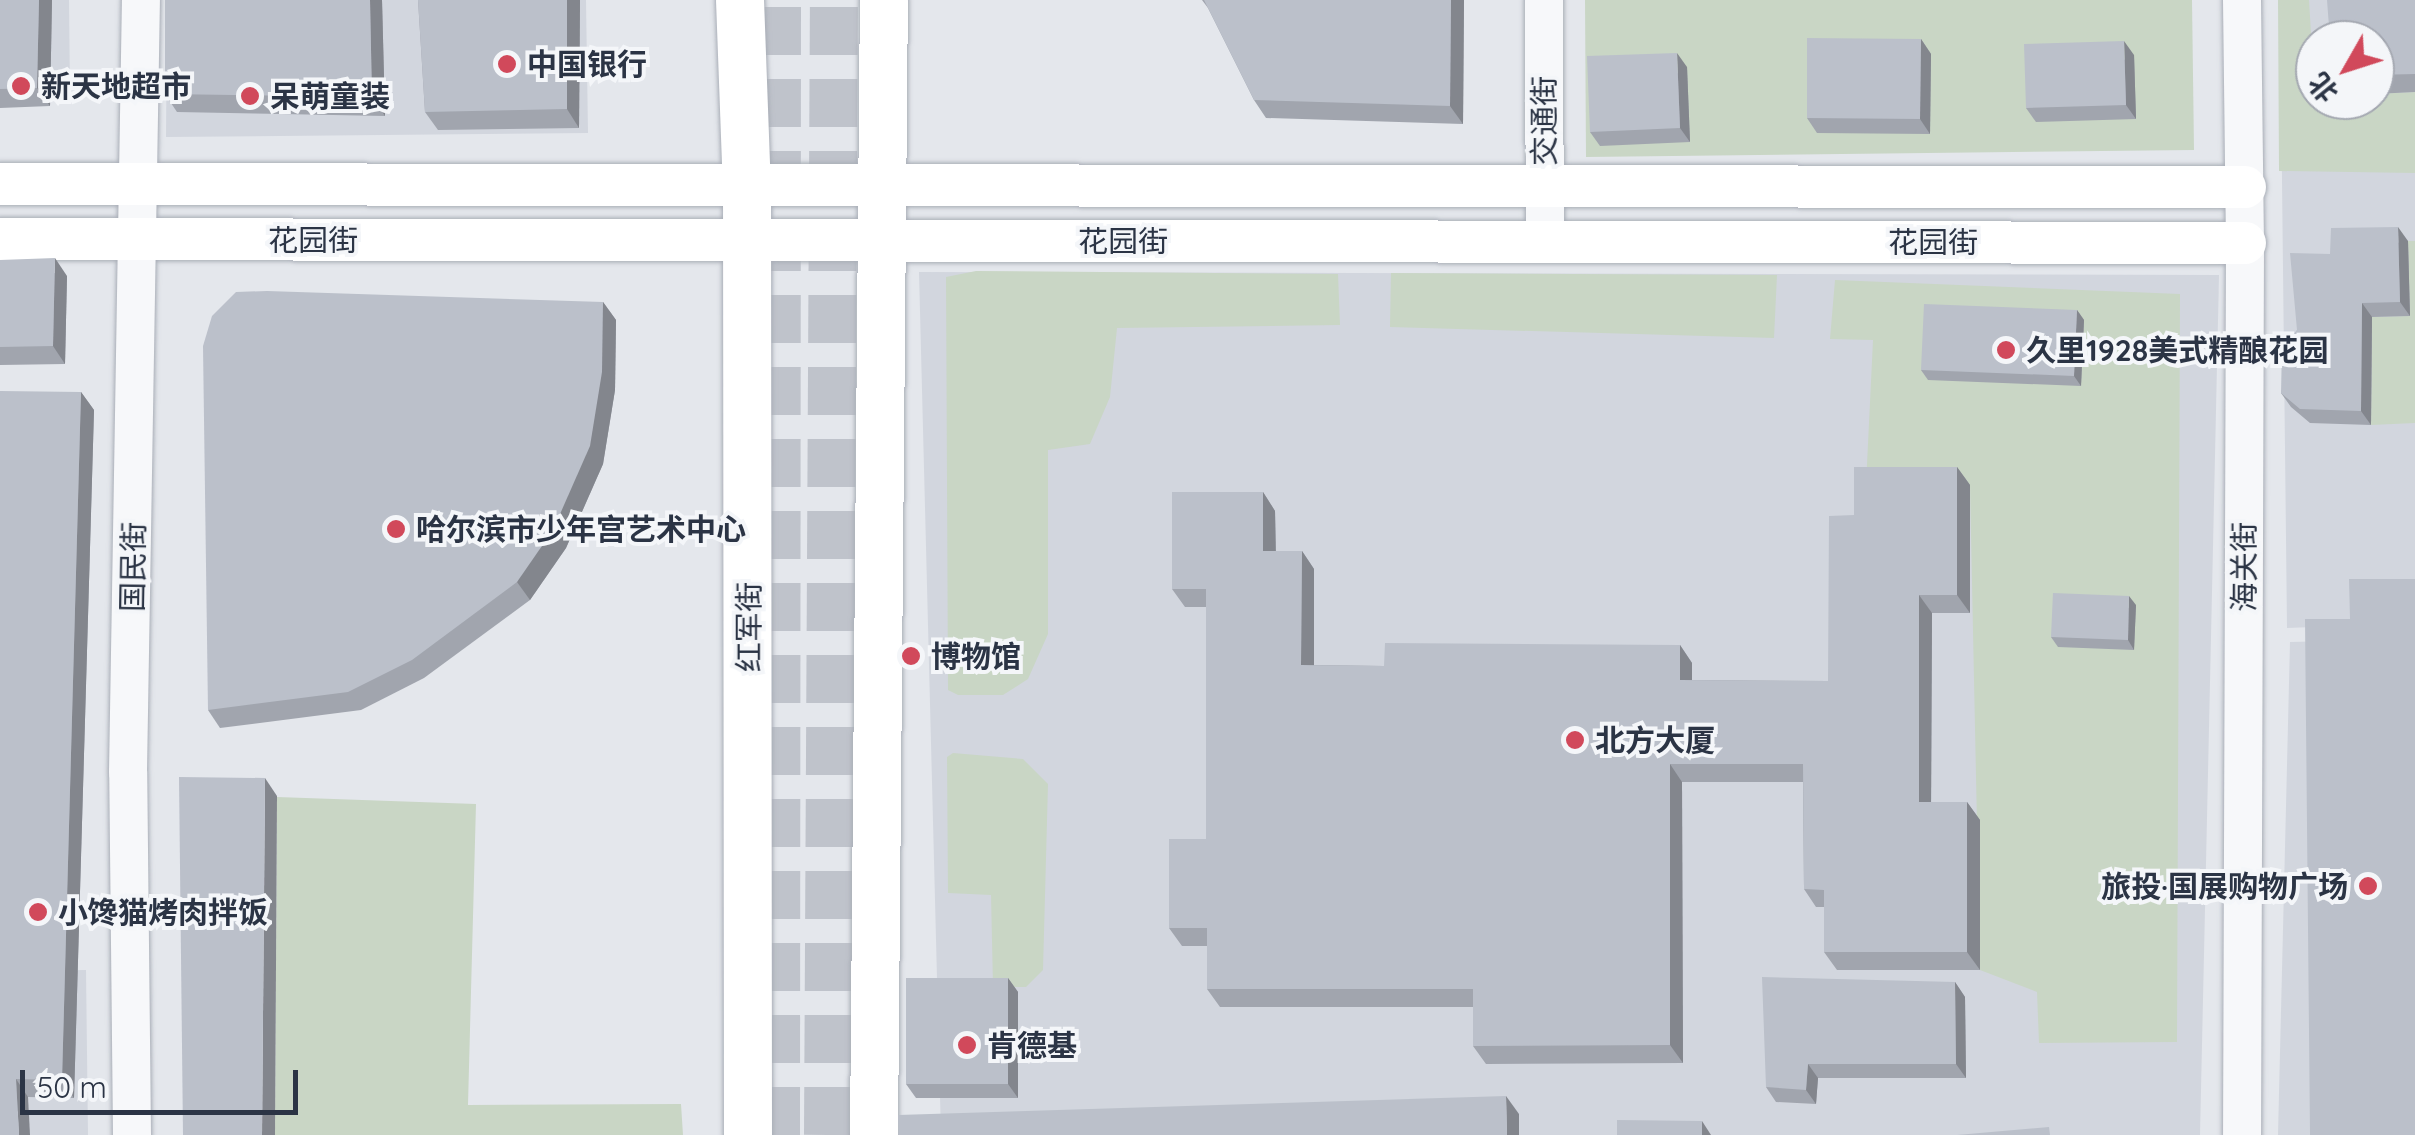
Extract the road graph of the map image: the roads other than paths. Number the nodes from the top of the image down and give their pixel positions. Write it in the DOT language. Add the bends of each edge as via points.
graph roads {
  1 [pos="141,0"];
  2 [pos="740,0"];
  3 [pos="884,0"];
  4 [pos="1544,0"];
  5 [pos="2242,0"];
  6 [pos="0,184"];
  7 [pos="140,184"];
  8 [pos="881,185"];
  9 [pos="1544,186"];
  10 [pos="747,187"];
  11 [pos="2245,187"];
  12 [pos="0,239"];
  13 [pos="139,239"];
  14 [pos="880,240"];
  15 [pos="746,241"];
  16 [pos="1545,242"];
  17 [pos="2246,242"];
  18 [pos="132,1135"];
  19 [pos="748,1135"];
  20 [pos="874,1135"];
  21 [pos="2242,1135"];
  1 -- 7 [label="street, 国民街"];
  2 -- 10 [label="main road, 红军街"];
  3 -- 8 [label="main road"];
  4 -- 9 [label="street, 交通街"];
  5 -- 11 [label="street, 海关街"];
  6 -- 7 [label="main road, 花园街"];
  7 -- 10 [label="main road, 花园街"];
  7 -- 13 [label="street, 国民街"];
  8 -- 9 [label="main road, 花园街"];
  8 -- 10 [label="main road, 花园街"];
  8 -- 14 [label="main road"];
  9 -- 11 [label="main road, 花园街"];
  9 -- 16 [label="street, 交通街"];
  10 -- 15 [label="main road, 红军街"];
  11 -- 17 [label="street, 海关街"];
  12 -- 13 [label="main road, 花园街"];
  13 -- 15 [label="main road, 花园街"];
  13 -- 18 [label="street, 国民街" via="128,772"];
  14 -- 15 [label="main road, 花园街"];
  14 -- 16 [label="main road, 花园街"];
  14 -- 20 [label="main road"];
  15 -- 19 [label="main road, 红军街"];
  16 -- 17 [label="main road, 花园街"];
  17 -- 21 [label="street, 海关街"];
}
